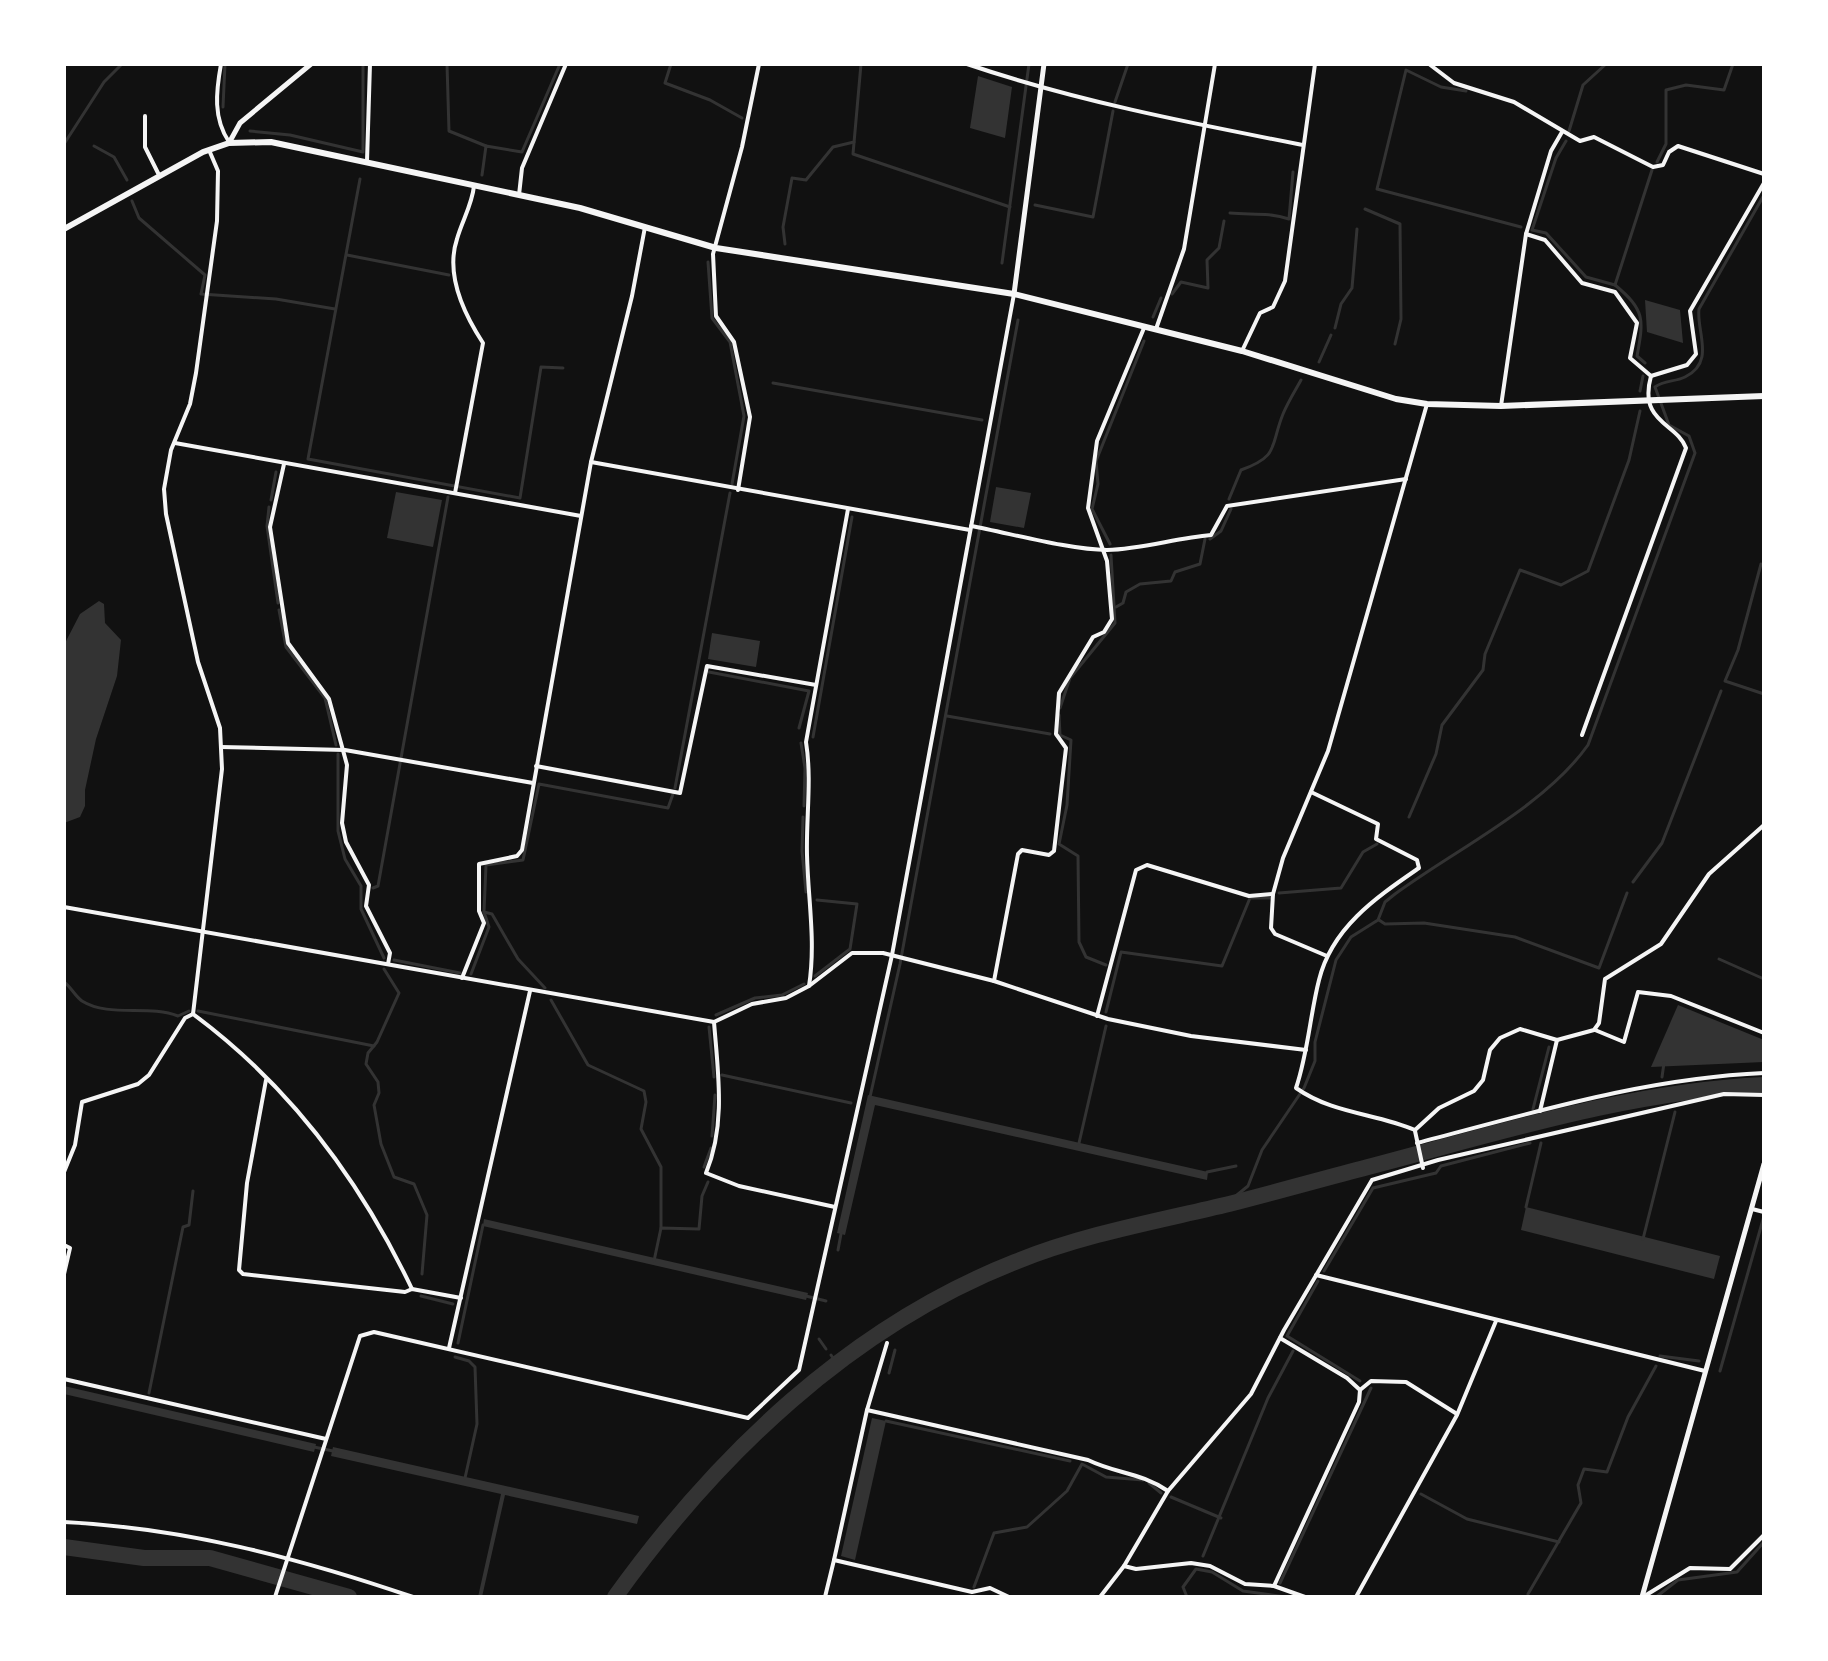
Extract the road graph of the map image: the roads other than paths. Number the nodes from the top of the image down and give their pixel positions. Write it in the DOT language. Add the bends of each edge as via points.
graph roads {
  1 [pos="221,64"];
  2 [pos="311,64"];
  3 [pos="370,64"];
  4 [pos="566,64"];
  5 [pos="759,64"];
  6 [pos="967,64"];
  7 [pos="1044,64"];
  8 [pos="1215,64"];
  9 [pos="1315,64"];
  10 [pos="1429,64"];
  11 [pos="1041,87"];
  12 [pos="145,116"];
  13 [pos="1205,126"];
  14 [pos="1562,132"];
  15 [pos="229,143"];
  16 [pos="1303,145"];
  17 [pos="208,150"];
  18 [pos="367,163"];
  19 [pos="1764,174"];
  20 [pos="159,175"];
  21 [pos="1764,183"];
  22 [pos="474,186"];
  23 [pos="519,195"];
  24 [pos="645,226"];
  25 [pos="64,229"];
  26 [pos="1526,234"];
  27 [pos="716,248"];
  28 [pos="1014,294"];
  29 [pos="1145,326"];
  30 [pos="1156,329"];
  31 [pos="1242,351"];
  32 [pos="1651,376"];
  33 [pos="1764,396"];
  34 [pos="1650,400"];
  35 [pos="1427,404"];
  36 [pos="1501,406"];
  37 [pos="175,443"];
  38 [pos="591,462"];
  39 [pos="284,464"];
  40 [pos="1406,479"];
  41 [pos="738,490"];
  42 [pos="455,492"];
  43 [pos="848,509"];
  44 [pos="581,516"];
  45 [pos="970,528"];
  46 [pos="1104,550"];
  47 [pos="816,685"];
  48 [pos="1582,735"];
  49 [pos="221,747"];
  50 [pos="345,750"];
  51 [pos="536,766"];
  52 [pos="533,783"];
  53 [pos="1311,792"];
  54 [pos="1764,825"];
  55 [pos="1273,894"];
  56 [pos="64,907"];
  57 [pos="204,931"];
  58 [pos="892,955"];
  59 [pos="1327,956"];
  60 [pos="388,964"];
  61 [pos="462,978"];
  62 [pos="994,981"];
  63 [pos="809,986"];
  64 [pos="530,990"];
  65 [pos="193,1014"];
  66 [pos="1097,1016"];
  67 [pos="714,1022"];
  68 [pos="1594,1030"];
  69 [pos="1764,1033"];
  70 [pos="1557,1040"];
  71 [pos="1306,1050"];
  72 [pos="1764,1073"];
  73 [pos="266,1080"];
  74 [pos="1764,1095"];
  75 [pos="1540,1111"];
  76 [pos="1415,1130"];
  77 [pos="1417,1143"];
  78 [pos="67,1160"];
  79 [pos="1764,1164"];
  80 [pos="1423,1168"];
  81 [pos="64,1172"];
  82 [pos="835,1207"];
  83 [pos="1752,1209"];
  84 [pos="1764,1212"];
  85 [pos="64,1245"];
  86 [pos="64,1274"];
  87 [pos="1316,1275"];
  88 [pos="412,1289"];
  89 [pos="461,1298"];
  90 [pos="1496,1321"];
  91 [pos="1280,1338"];
  92 [pos="887,1343"];
  93 [pos="449,1348"];
  94 [pos="1707,1372"];
  95 [pos="64,1379"];
  96 [pos="1360,1390"];
  97 [pos="867,1410"];
  98 [pos="1457,1415"];
  99 [pos="325,1442"];
  100 [pos="1168,1491"];
  101 [pos="64,1522"];
  102 [pos="1764,1535"];
  103 [pos="834,1560"];
  104 [pos="286,1561"];
  105 [pos="1124,1566"];
  106 [pos="1274,1586"];
  107 [pos="275,1597"];
  108 [pos="413,1597"];
  109 [pos="825,1597"];
  110 [pos="1009,1597"];
  111 [pos="1100,1597"];
  112 [pos="1305,1597"];
  113 [pos="1356,1597"];
  114 [pos="1643,1597"];
  1 -- 15 [label="street" via="219,128"];
  2 -- 15 [label="street" via="240,123"];
  3 -- 18 [label="street"];
  4 -- 23 [label="street" via="522,168"];
  5 -- 27 [label="street"];
  6 -- 11 [label="street"];
  7 -- 11 [label="street"];
  8 -- 13 [label="street"];
  9 -- 16 [label="street"];
  10 -- 14 [label="street" via="1454,83 1514,102"];
  11 -- 13 [label="street"];
  11 -- 28 [label="street"];
  12 -- 20 [label="street" via="145,147"];
  13 -- 16 [label="street"];
  13 -- 30 [label="street" via="1184,249"];
  14 -- 19 [label="street" via="1580,141 1594,137 1653,167 1663,165 1678,146"];
  14 -- 26 [label="street" via="1551,151"];
  15 -- 17 [label="main road"];
  15 -- 18 [label="main road" via="271,142"];
  16 -- 31 [label="street" via="1285,281 1273,307 1260,313"];
  17 -- 20 [label="main road"];
  17 -- 37 [label="street" via="218,171 217,221 196,373"];
  18 -- 22 [label="main road"];
  20 -- 25 [label="main road"];
  21 -- 32 [label="street" via="1690,311 1696,354 1687,365"];
  22 -- 23 [label="main road"];
  22 -- 42 [label="street" via="455,242 454,265 462,311 483,343"];
  23 -- 24 [label="main road"];
  24 -- 27 [label="main road"];
  24 -- 38 [label="street"];
  26 -- 32 [label="street" via="1545,240 1582,283 1615,292 1637,323 1630,358"];
  26 -- 36 [label="street"];
  27 -- 28 [label="main road"];
  27 -- 41 [label="street" via="716,316 734,342 750,417"];
  28 -- 29 [label="main road"];
  28 -- 45 [label="street"];
  29 -- 30 [label="main road"];
  29 -- 46 [label="street" via="1092,461 1088,508"];
  30 -- 31 [label="main road"];
  31 -- 35 [label="main road" via="1377,394"];
  32 -- 34 [label="street" via="1646,393"];
  33 -- 34 [label="main road"];
  34 -- 36 [label="main road"];
  34 -- 48 [label="street" via="1658,421 1683,439 1686,448"];
  35 -- 36 [label="main road"];
  35 -- 40 [label="street"];
  37 -- 39 [label="street"];
  37 -- 49 [label="street" via="165,482 166,514"];
  38 -- 41 [label="street"];
  38 -- 44 [label="street"];
  39 -- 42 [label="street"];
  39 -- 50 [label="street" via="270,527 288,643 329,699"];
  40 -- 46 [label="street" via="1227,506 1211,535"];
  40 -- 53 [label="street" via="1328,751"];
  41 -- 43 [label="street"];
  42 -- 44 [label="street"];
  43 -- 45 [label="street"];
  43 -- 47 [label="street"];
  44 -- 51 [label="street"];
  45 -- 46 [label="street"];
  45 -- 58 [label="street"];
  46 -- 62 [label="street" via="1112,619 1068,674 1057,703 1056,734 1066,748 1054,851 1018,854"];
  47 -- 51 [label="street" via="707,666 680,793"];
  47 -- 63 [label="street" via="806,742 814,955"];
  49 -- 50 [label="street"];
  49 -- 57 [label="street"];
  50 -- 52 [label="street"];
  50 -- 60 [label="street" via="342,823 369,885 366,906 390,953"];
  51 -- 52 [label="street"];
  52 -- 61 [label="street" via="522,850 517,856 479,864 484,923"];
  53 -- 55 [label="street"];
  53 -- 59 [label="street" via="1378,824 1376,839 1417,860 1419,868 1348,924"];
  54 -- 68 [label="street" via="1709,874 1661,944 1605,979"];
  55 -- 59 [label="street" via="1275,934"];
  55 -- 66 [label="street" via="1249,896 1147,865 1136,870"];
  56 -- 57 [label="street"];
  57 -- 60 [label="street"];
  57 -- 65 [label="street"];
  58 -- 62 [label="street"];
  58 -- 63 [label="street" via="852,953"];
  58 -- 82 [label="street"];
  59 -- 71 [label="street"];
  60 -- 61 [label="street"];
  61 -- 64 [label="street"];
  62 -- 66 [label="street"];
  63 -- 67 [label="street"];
  64 -- 67 [label="street"];
  64 -- 89 [label="street"];
  65 -- 73 [label="street"];
  65 -- 78 [label="street" via="138,1084 82,1102"];
  66 -- 71 [label="street" via="1191,1036"];
  67 -- 82 [label="street" via="720,1095 715,1152 706,1173 739,1186"];
  68 -- 69 [label="street" via="1624,1042 1638,992 1671,996"];
  68 -- 70 [label="street"];
  70 -- 75 [label="street"];
  70 -- 76 [label="street" via="1520,1029 1500,1038 1474,1091 1439,1108"];
  71 -- 76 [label="street" via="1296,1088 1344,1113"];
  72 -- 75 [label="street" via="1703,1076"];
  73 -- 88 [label="street" via="300,1113 358,1189 385,1230"];
  73 -- 88 [label="street" via="247,1183 239,1270"];
  74 -- 80 [label="street" via="1724,1094 1438,1160"];
  75 -- 77 [label="street"];
  76 -- 77 [label="street"];
  77 -- 80 [label="street"];
  78 -- 81 [label="street"];
  79 -- 83 [label="street"];
  80 -- 87 [label="street" via="1372,1180"];
  82 -- 93 [label="street" via="799,1370 748,1418"];
  83 -- 84 [label="street"];
  83 -- 94 [label="street"];
  85 -- 86 [label="street" via="70,1248"];
  87 -- 90 [label="street"];
  87 -- 91 [label="street"];
  88 -- 89 [label="street"];
  89 -- 93 [label="street"];
  90 -- 94 [label="street"];
  90 -- 98 [label="street"];
  91 -- 96 [label="street"];
  91 -- 100 [label="street" via="1251,1394"];
  92 -- 97 [label="street"];
  93 -- 99 [label="street" via="374,1332 360,1336"];
  94 -- 114 [label="street"];
  95 -- 99 [label="street"];
  96 -- 98 [label="street" via="1371,1381 1406,1382"];
  96 -- 106 [label="street"];
  97 -- 100 [label="street" via="1088,1460 1147,1476"];
  97 -- 103 [label="street"];
  98 -- 113 [label="street"];
  99 -- 104 [label="street"];
  100 -- 105 [label="street"];
  101 -- 104 [label="street" via="188,1535"];
  102 -- 114 [label="street" via="1730,1569 1690,1568"];
  103 -- 109 [label="street"];
  103 -- 110 [label="street" via="972,1592 990,1588"];
  104 -- 107 [label="street"];
  104 -- 108 [label="street"];
  105 -- 106 [label="street" via="1201,1564 1245,1584"];
  105 -- 111 [label="street"];
  106 -- 112 [label="street"];
}
